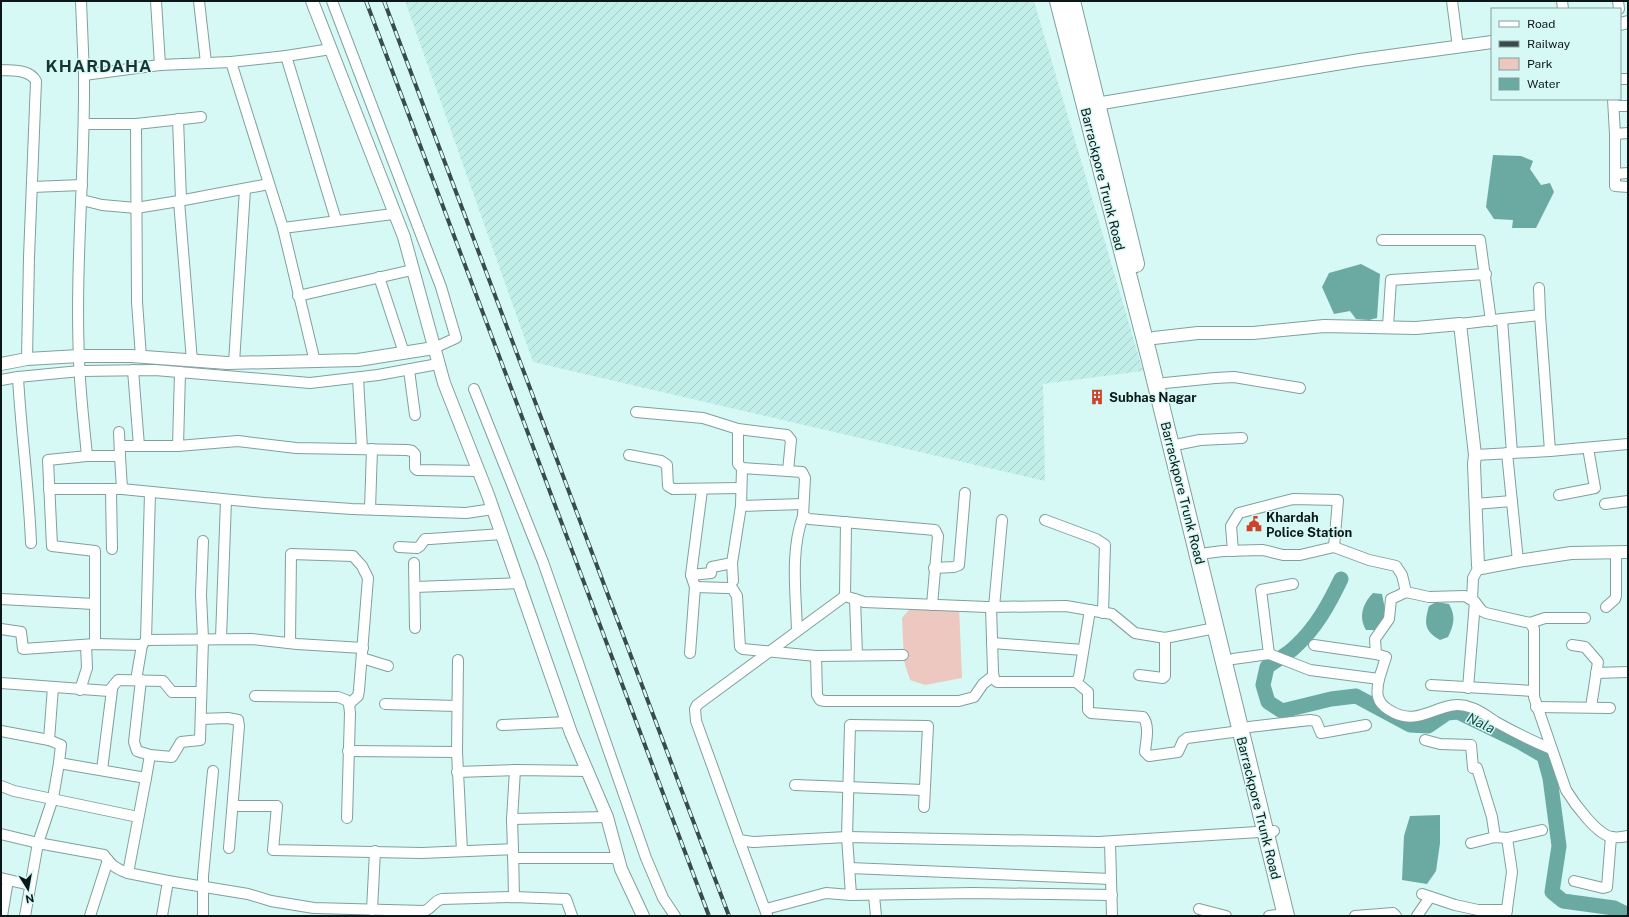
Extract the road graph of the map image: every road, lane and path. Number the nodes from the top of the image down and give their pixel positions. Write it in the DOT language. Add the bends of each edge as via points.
graph roads {
  1 [pos="81,1"];
  2 [pos="156,1"];
  3 [pos="199,1"];
  4 [pos="312,1"];
  5 [pos="332,1"];
  6 [pos="1058,1"];
  7 [pos="1072,1"];
  8 [pos="1452,1"];
  9 [pos="1491,42"];
  10 [pos="1458,47"];
  11 [pos="331,49"];
  12 [pos="286,56"];
  13 [pos="231,62"];
  14 [pos="206,63"];
  15 [pos="160,65"];
  16 [pos="1,70"];
  17 [pos="84,75"];
  18 [pos="1613,102"];
  19 [pos="1091,105"];
  20 [pos="1628,106"];
  21 [pos="201,116"];
  22 [pos="178,119"];
  23 [pos="85,124"];
  24 [pos="136,124"];
  25 [pos="1628,133"];
  26 [pos="1615,134"];
  27 [pos="1628,173"];
  28 [pos="1614,174"];
  29 [pos="269,184"];
  30 [pos="82,185"];
  31 [pos="32,187"];
  32 [pos="1628,187"];
  33 [pos="244,189"];
  34 [pos="82,200"];
  35 [pos="180,200"];
  36 [pos="136,208"];
  37 [pos="393,214"];
  38 [pos="336,220"];
  39 [pos="283,228"];
  40 [pos="1382,240"];
  41 [pos="412,270"];
  42 [pos="1486,274"];
  43 [pos="379,277"];
  44 [pos="1539,288"];
  45 [pos="298,296"];
  46 [pos="1540,315"];
  47 [pos="1502,319"];
  48 [pos="1491,321"];
  49 [pos="1460,324"];
  50 [pos="1388,326"];
  51 [pos="1154,338"];
  52 [pos="434,348"];
  53 [pos="404,353"];
  54 [pos="141,357"];
  55 [pos="27,359"];
  56 [pos="192,361"];
  57 [pos="315,362"];
  58 [pos="234,363"];
  59 [pos="1,364"];
  60 [pos="79,364"];
  61 [pos="438,364"];
  62 [pos="133,370"];
  63 [pos="409,370"];
  64 [pos="180,372"];
  65 [pos="18,377"];
  66 [pos="358,378"];
  67 [pos="1,380"];
  68 [pos="1166,383"];
  69 [pos="1300,388"];
  70 [pos="474,389"];
  71 [pos="636,412"];
  72 [pos="415,415"];
  73 [pos="738,429"];
  74 [pos="119,432"];
  75 [pos="1242,438"];
  76 [pos="1180,444"];
  77 [pos="1628,444"];
  78 [pos="120,446"];
  79 [pos="139,446"];
  80 [pos="178,446"];
  81 [pos="1588,448"];
  82 [pos="367,449"];
  83 [pos="1550,451"];
  84 [pos="1510,453"];
  85 [pos="629,455"];
  86 [pos="1475,455"];
  87 [pos="87,456"];
  88 [pos="120,456"];
  89 [pos="742,468"];
  90 [pos="479,471"];
  91 [pos="788,471"];
  92 [pos="741,488"];
  93 [pos="49,489"];
  94 [pos="122,489"];
  95 [pos="111,490"];
  96 [pos="702,490"];
  97 [pos="150,493"];
  98 [pos="965,493"];
  99 [pos="1559,495"];
  100 [pos="226,500"];
  101 [pos="1512,501"];
  102 [pos="1628,501"];
  103 [pos="803,504"];
  104 [pos="1475,504"];
  105 [pos="1605,504"];
  106 [pos="741,506"];
  107 [pos="370,509"];
  108 [pos="493,509"];
  109 [pos="803,516"];
  110 [pos="1002,520"];
  111 [pos="1045,520"];
  112 [pos="846,522"];
  113 [pos="502,534"];
  114 [pos="203,541"];
  115 [pos="31,543"];
  116 [pos="399,547"];
  117 [pos="1334,548"];
  118 [pos="112,549"];
  119 [pos="1233,550"];
  120 [pos="1616,552"];
  121 [pos="1628,552"];
  122 [pos="1202,554"];
  123 [pos="1518,561"];
  124 [pos="414,563"];
  125 [pos="732,563"];
  126 [pos="1480,567"];
  127 [pos="934,568"];
  128 [pos="691,575"];
  129 [pos="733,581"];
  130 [pos="520,583"];
  131 [pos="1293,584"];
  132 [pos="415,587"];
  133 [pos="695,587"];
  134 [pos="1406,592"];
  135 [pos="845,596"];
  136 [pos="1,598"];
  137 [pos="855,599"];
  138 [pos="1473,601"];
  139 [pos="94,604"];
  140 [pos="932,605"];
  141 [pos="993,607"];
  142 [pos="1606,607"];
  143 [pos="1090,610"];
  144 [pos="1103,613"];
  145 [pos="1585,618"];
  146 [pos="1530,623"];
  147 [pos="415,628"];
  148 [pos="1215,628"];
  149 [pos="1,629"];
  150 [pos="797,631"];
  151 [pos="221,638"];
  152 [pos="1165,638"];
  153 [pos="203,639"];
  154 [pos="144,642"];
  155 [pos="290,643"];
  156 [pos="992,643"];
  157 [pos="91,644"];
  158 [pos="1572,645"];
  159 [pos="1314,646"];
  160 [pos="363,648"];
  161 [pos="1083,650"];
  162 [pos="770,652"];
  163 [pos="690,653"];
  164 [pos="1376,654"];
  165 [pos="857,655"];
  166 [pos="903,655"];
  167 [pos="816,656"];
  168 [pos="1274,656"];
  169 [pos="362,658"];
  170 [pos="1233,659"];
  171 [pos="458,660"];
  172 [pos="388,666"];
  173 [pos="1628,672"];
  174 [pos="1596,673"];
  175 [pos="1139,675"];
  176 [pos="993,676"];
  177 [pos="1380,679"];
  178 [pos="139,680"];
  179 [pos="1076,682"];
  180 [pos="1,683"];
  181 [pos="1432,685"];
  182 [pos="53,687"];
  183 [pos="1468,688"];
  184 [pos="80,690"];
  185 [pos="112,690"];
  186 [pos="1533,691"];
  187 [pos="201,692"];
  188 [pos="255,696"];
  189 [pos="349,704"];
  190 [pos="385,704"];
  191 [pos="457,706"];
  192 [pos="1536,707"];
  193 [pos="1591,707"];
  194 [pos="1610,708"];
  195 [pos="202,719"];
  196 [pos="568,722"];
  197 [pos="502,725"];
  198 [pos="1366,725"];
  199 [pos="1245,729"];
  200 [pos="1,730"];
  201 [pos="49,740"];
  202 [pos="1425,740"];
  203 [pos="1550,749"];
  204 [pos="348,751"];
  205 [pos="457,752"];
  206 [pos="150,755"];
  207 [pos="59,763"];
  208 [pos="102,770"];
  209 [pos="515,770"];
  210 [pos="213,771"];
  211 [pos="588,771"];
  212 [pos="457,772"];
  213 [pos="146,778"];
  214 [pos="795,785"];
  215 [pos="1,786"];
  216 [pos="850,788"];
  217 [pos="924,790"];
  218 [pos="53,798"];
  219 [pos="233,806"];
  220 [pos="924,807"];
  221 [pos="607,816"];
  222 [pos="138,817"];
  223 [pos="346,818"];
  224 [pos="512,819"];
  225 [pos="1542,830"];
  226 [pos="1269,831"];
  227 [pos="1,834"];
  228 [pos="1628,836"];
  229 [pos="848,837"];
  230 [pos="1495,837"];
  231 [pos="1611,837"];
  232 [pos="1507,838"];
  233 [pos="739,840"];
  234 [pos="1110,842"];
  235 [pos="38,843"];
  236 [pos="1471,843"];
  237 [pos="229,848"];
  238 [pos="375,851"];
  239 [pos="462,851"];
  240 [pos="513,854"];
  241 [pos="618,858"];
  242 [pos="108,860"];
  243 [pos="850,868"];
  244 [pos="128,873"];
  245 [pos="5,879"];
  246 [pos="1111,879"];
  247 [pos="168,881"];
  248 [pos="1574,882"];
  249 [pos="30,885"];
  250 [pos="203,886"];
  251 [pos="851,895"];
  252 [pos="1112,895"];
  253 [pos="874,896"];
  254 [pos="514,897"];
  255 [pos="292,905"];
  256 [pos="1198,909"];
  257 [pos="372,910"];
  258 [pos="345,913"];
  259 [pos="767,913"];
  260 [pos="1506,913"];
  261 [pos="1289,915"];
  262 [pos="2,916"];
  263 [pos="25,916"];
  264 [pos="90,916"];
  265 [pos="162,916"];
  266 [pos="203,916"];
  267 [pos="293,916"];
  268 [pos="572,916"];
  269 [pos="643,916"];
  270 [pos="675,916"];
  271 [pos="876,916"];
  272 [pos="1112,916"];
  273 [pos="1226,916"];
  274 [pos="1270,916"];
  275 [pos="1355,916"];
  276 [pos="1396,916"];
  277 [pos="1417,916"];
  1 -- 17 [label="street"];
  2 -- 15 [label="street"];
  3 -- 14 [label="street"];
  4 -- 11 [label="street"];
  5 -- 52 [label="street" via="441,287 456,338"];
  6 -- 19 [label="main road, Barrackpore Trunk Road"];
  7 -- 19 [label="main road, Barrackpore Trunk Road"];
  8 -- 10 [label="street"];
  9 -- 10 [label="street"];
  10 -- 19 [label="street" via="1360,60"];
  11 -- 12 [label="street"];
  11 -- 37 [label="street"];
  12 -- 13 [label="street"];
  12 -- 38 [label="street"];
  13 -- 14 [label="street"];
  13 -- 29 [label="street"];
  14 -- 15 [label="street"];
  15 -- 17 [label="street"];
  16 -- 31 [label="street" via="31,74 36,81"];
  17 -- 23 [label="street"];
  18 -- 20 [label="street"];
  18 -- 26 [label="street"];
  19 -- 51 [label="main road, Barrackpore Trunk Road"];
  19 -- 122 [label="main road, Barrackpore Trunk Road" via="1150,360"];
  21 -- 22 [label="street"];
  22 -- 24 [label="street"];
  22 -- 35 [label="street"];
  23 -- 24 [label="street"];
  23 -- 30 [label="street"];
  24 -- 36 [label="street"];
  25 -- 26 [label="street"];
  26 -- 28 [label="street"];
  27 -- 28 [label="street"];
  28 -- 32 [label="street" via="1615,186"];
  29 -- 33 [label="street"];
  29 -- 39 [label="street"];
  30 -- 31 [label="street"];
  30 -- 34 [label="street"];
  31 -- 55 [label="street"];
  33 -- 35 [label="street"];
  33 -- 58 [label="street"];
  34 -- 36 [label="street" via="102,205"];
  34 -- 60 [label="street" via="78,298"];
  35 -- 36 [label="street"];
  35 -- 56 [label="street"];
  36 -- 54 [label="street" via="137,302"];
  37 -- 38 [label="street"];
  37 -- 41 [label="street" via="404,237"];
  38 -- 39 [label="street"];
  39 -- 45 [label="street"];
  40 -- 42 [label="street" via="1478,240 1481,242"];
  41 -- 43 [label="street"];
  41 -- 52 [label="street"];
  42 -- 48 [label="street"];
  42 -- 50 [label="street" via="1391,280"];
  43 -- 45 [label="street"];
  43 -- 53 [label="street"];
  44 -- 46 [label="street"];
  45 -- 57 [label="street"];
  46 -- 47 [label="street"];
  46 -- 83 [label="street"];
  47 -- 48 [label="street"];
  47 -- 84 [label="street"];
  48 -- 49 [label="street"];
  49 -- 50 [label="street" via="1416,328"];
  49 -- 86 [label="street"];
  50 -- 51 [label="street" via="1324,326"];
  51 -- 68 [label="main road, Barrackpore Trunk Road"];
  52 -- 53 [label="street"];
  52 -- 61 [label="street"];
  53 -- 57 [label="street" via="358,360"];
  54 -- 56 [label="street"];
  54 -- 60 [label="street"];
  55 -- 59 [label="street"];
  55 -- 60 [label="street"];
  56 -- 58 [label="street"];
  57 -- 58 [label="street"];
  60 -- 62 [label="street"];
  60 -- 65 [label="street"];
  60 -- 87 [label="street"];
  61 -- 63 [label="street"];
  61 -- 90 [label="street"];
  62 -- 64 [label="street"];
  62 -- 79 [label="street"];
  63 -- 66 [label="street"];
  63 -- 72 [label="street"];
  64 -- 66 [label="street" via="310,383"];
  64 -- 80 [label="street"];
  65 -- 67 [label="street"];
  65 -- 115 [label="street" via="23,455 30,493"];
  66 -- 82 [label="street"];
  68 -- 69 [label="street" via="1234,377"];
  68 -- 76 [label="main road, Barrackpore Trunk Road"];
  70 -- 270 [label="street" via="543,562 646,858 663,898"];
  71 -- 73 [label="street" via="704,418"];
  73 -- 89 [label="street" via="738,464"];
  73 -- 91 [label="street" via="791,437"];
  74 -- 78 [label="street"];
  75 -- 76 [label="street" via="1200,440"];
  76 -- 122 [label="main road, Barrackpore Trunk Road"];
  77 -- 81 [label="street"];
  78 -- 79 [label="street"];
  78 -- 88 [label="street"];
  79 -- 80 [label="street"];
  80 -- 82 [label="street" via="238,441 296,448"];
  81 -- 83 [label="street"];
  81 -- 99 [label="street" via="1595,488"];
  82 -- 90 [label="street" via="412,450 417,470"];
  82 -- 107 [label="street"];
  83 -- 84 [label="street"];
  84 -- 86 [label="street"];
  84 -- 101 [label="street"];
  85 -- 96 [label="street" via="661,461 666,465 668,486 673,489"];
  86 -- 104 [label="street"];
  87 -- 88 [label="street"];
  87 -- 93 [label="street" via="48,460"];
  88 -- 94 [label="street"];
  89 -- 91 [label="street"];
  89 -- 92 [label="street"];
  90 -- 108 [label="street"];
  91 -- 103 [label="street" via="802,472 805,478"];
  92 -- 96 [label="street"];
  92 -- 106 [label="street"];
  93 -- 95 [label="street"];
  93 -- 139 [label="street" via="52,546 95,551"];
  94 -- 95 [label="street"];
  94 -- 97 [label="street"];
  95 -- 118 [label="street"];
  96 -- 128 [label="street"];
  97 -- 100 [label="street"];
  97 -- 154 [label="street"];
  98 -- 127 [label="street" via="958,565"];
  100 -- 107 [label="street"];
  100 -- 151 [label="street"];
  101 -- 104 [label="street"];
  101 -- 123 [label="street"];
  102 -- 105 [label="street"];
  103 -- 106 [label="street"];
  103 -- 109 [label="street"];
  104 -- 126 [label="street"];
  106 -- 125 [label="street"];
  107 -- 108 [label="street" via="466,513"];
  108 -- 113 [label="street"];
  109 -- 112 [label="street" via="809,519"];
  109 -- 150 [label="street" via="795,552"];
  110 -- 141 [label="street"];
  111 -- 144 [label="street" via="1106,545"];
  112 -- 127 [label="street" via="935,530 938,536"];
  112 -- 135 [label="street"];
  113 -- 116 [label="street" via="425,539 417,548"];
  113 -- 130 [label="street"];
  114 -- 153 [label="street"];
  117 -- 119 [label="street" via="1300,555 1283,555 1263,550"];
  117 -- 119 [label="street" via="1338,500 1294,499 1239,513 1231,526"];
  117 -- 134 [label="street" via="1396,566 1402,575"];
  119 -- 122 [label="street"];
  120 -- 121 [label="street"];
  120 -- 123 [label="street" via="1571,553"];
  120 -- 142 [label="street" via="1616,596"];
  122 -- 148 [label="main road, Barrackpore Trunk Road"];
  122 -- 170 [label="main road, Barrackpore Trunk Road"];
  123 -- 126 [label="street"];
  124 -- 132 [label="street"];
  125 -- 128 [label="street" via="712,567 711,574"];
  125 -- 129 [label="street"];
  126 -- 138 [label="street" via="1473,578"];
  127 -- 140 [label="street"];
  128 -- 133 [label="street"];
  130 -- 132 [label="street"];
  130 -- 196 [label="street"];
  131 -- 168 [label="street" via="1261,590"];
  132 -- 147 [label="street"];
  133 -- 162 [label="street" via="732,588 737,596 740,647"];
  133 -- 163 [label="street"];
  134 -- 138 [label="street" via="1429,597 1465,596"];
  134 -- 164 [label="street" via="1391,599 1389,619 1375,639"];
  135 -- 137 [label="street"];
  135 -- 150 [label="street"];
  136 -- 139 [label="street"];
  137 -- 140 [label="street" via="864,602"];
  137 -- 165 [label="street"];
  138 -- 146 [label="street" via="1486,613"];
  138 -- 183 [label="street"];
  139 -- 157 [label="street"];
  140 -- 141 [label="street"];
  141 -- 143 [label="street" via="1066,606"];
  141 -- 156 [label="street"];
  143 -- 144 [label="street"];
  143 -- 161 [label="street"];
  144 -- 152 [label="street" via="1112,614 1135,633"];
  145 -- 146 [label="street" via="1545,618"];
  146 -- 186 [label="street" via="1534,629"];
  148 -- 152 [label="street"];
  148 -- 199 [label="main road, Barrackpore Trunk Road"];
  149 -- 157 [label="street" via="22,632 23,649"];
  150 -- 162 [label="street"];
  151 -- 153 [label="street"];
  151 -- 155 [label="street"];
  152 -- 175 [label="street" via="1166,676 1164,678"];
  153 -- 154 [label="street"];
  153 -- 187 [label="street"];
  154 -- 157 [label="street"];
  154 -- 178 [label="street"];
  155 -- 160 [label="street"];
  155 -- 160 [label="street" via="291,554 353,556 368,578"];
  156 -- 161 [label="street"];
  156 -- 176 [label="street"];
  157 -- 184 [label="street"];
  158 -- 174 [label="street" via="1585,648 1596,658"];
  159 -- 164 [label="street"];
  160 -- 169 [label="street"];
  161 -- 179 [label="street"];
  162 -- 167 [label="street"];
  162 -- 233 [label="street" via="700,702 695,709 696,721"];
  164 -- 177 [label="street" via="1386,656"];
  165 -- 166 [label="street"];
  165 -- 167 [label="street"];
  167 -- 176 [label="street" via="817,695 820,700 825,701 959,701 974,697 983,684"];
  168 -- 170 [label="street"];
  168 -- 177 [label="street" via="1310,670"];
  169 -- 172 [label="street"];
  169 -- 189 [label="street" via="358,696"];
  170 -- 199 [label="main road, Barrackpore Trunk Road"];
  171 -- 191 [label="street"];
  173 -- 174 [label="street"];
  174 -- 193 [label="street"];
  176 -- 179 [label="street" via="997,682"];
  177 -- 203 [label="street" via="1378,700 1382,706 1398,716 1410,718 1440,708 1460,705 1473,708"];
  178 -- 185 [label="street" via="118,680"];
  178 -- 187 [label="street" via="163,681 169,691"];
  178 -- 206 [label="street" via="134,742 138,751"];
  179 -- 199 [label="street" via="1088,692 1088,710 1091,713 1143,718 1146,721 1145,752 1149,756 1178,752 1182,741 1188,738"];
  180 -- 182 [label="street"];
  181 -- 183 [label="street"];
  182 -- 184 [label="street"];
  182 -- 201 [label="street"];
  183 -- 186 [label="street"];
  184 -- 185 [label="street"];
  185 -- 208 [label="street"];
  186 -- 192 [label="street"];
  187 -- 195 [label="street"];
  188 -- 189 [label="street" via="338,697"];
  189 -- 204 [label="street"];
  190 -- 191 [label="street"];
  191 -- 205 [label="street"];
  192 -- 193 [label="street"];
  192 -- 203 [label="street"];
  193 -- 194 [label="street"];
  195 -- 206 [label="street" via="200,740 181,742 172,757"];
  195 -- 219 [label="street" via="238,720"];
  196 -- 197 [label="street"];
  196 -- 211 [label="street"];
  198 -- 199 [label="street" via="1322,734 1316,721 1310,720"];
  199 -- 226 [label="main road, Barrackpore Trunk Road"];
  200 -- 201 [label="street"];
  201 -- 207 [label="street" via="61,745"];
  202 -- 230 [label="street" via="1440,744 1471,745 1473,768 1477,768 1492,817"];
  203 -- 231 [label="street" via="1566,790 1574,802 1602,833"];
  204 -- 205 [label="street"];
  204 -- 223 [label="street"];
  205 -- 212 [label="street"];
  206 -- 213 [label="street"];
  207 -- 208 [label="street"];
  207 -- 218 [label="street"];
  208 -- 213 [label="street"];
  209 -- 211 [label="street"];
  209 -- 212 [label="street"];
  209 -- 224 [label="street"];
  210 -- 250 [label="street"];
  211 -- 221 [label="street"];
  212 -- 239 [label="street"];
  213 -- 222 [label="street"];
  214 -- 216 [label="street"];
  215 -- 218 [label="street"];
  216 -- 217 [label="street"];
  216 -- 217 [label="street" via="850,725 928,726"];
  216 -- 229 [label="street"];
  217 -- 220 [label="street"];
  218 -- 222 [label="street"];
  218 -- 235 [label="street"];
  219 -- 237 [label="street"];
  219 -- 238 [label="street" via="277,806 273,850"];
  221 -- 224 [label="street"];
  221 -- 241 [label="street"];
  222 -- 244 [label="street"];
  224 -- 240 [label="street"];
  225 -- 232 [label="street"];
  226 -- 234 [label="street"];
  226 -- 261 [label="main road, Barrackpore Trunk Road"];
  227 -- 235 [label="street"];
  228 -- 231 [label="street"];
  229 -- 233 [label="street" via="753,842"];
  229 -- 234 [label="street"];
  229 -- 243 [label="street"];
  230 -- 232 [label="street"];
  230 -- 236 [label="street"];
  231 -- 248 [label="street" via="1607,887"];
  232 -- 260 [label="street" via="1512,872"];
  233 -- 259 [label="street"];
  234 -- 246 [label="street"];
  235 -- 242 [label="street" via="104,854"];
  235 -- 249 [label="street"];
  238 -- 239 [label="street"];
  238 -- 257 [label="street"];
  239 -- 240 [label="street"];
  240 -- 241 [label="street"];
  240 -- 254 [label="street"];
  241 -- 269 [label="street"];
  242 -- 244 [label="street" via="117,869"];
  242 -- 264 [label="street"];
  243 -- 246 [label="street"];
  243 -- 251 [label="street"];
  244 -- 247 [label="street"];
  245 -- 249 [label="street"];
  245 -- 262 [label="street"];
  246 -- 252 [label="street"];
  247 -- 250 [label="street"];
  247 -- 265 [label="street"];
  249 -- 263 [label="street"];
  250 -- 255 [label="street"];
  250 -- 266 [label="street"];
  251 -- 253 [label="street"];
  251 -- 259 [label="street" via="826,894"];
  252 -- 253 [label="street" via="973,893"];
  252 -- 272 [label="street"];
  253 -- 271 [label="street"];
  254 -- 257 [label="street" via="442,899 424,911"];
  254 -- 268 [label="street" via="566,899"];
  255 -- 258 [label="street"];
  255 -- 267 [label="street"];
  256 -- 273 [label="street"];
  257 -- 258 [label="street"];
  260 -- 277 [label="street" via="1478,910 1426,896"];
  261 -- 274 [label="street"];
  275 -- 276 [label="street" via="1392,913"];
}
